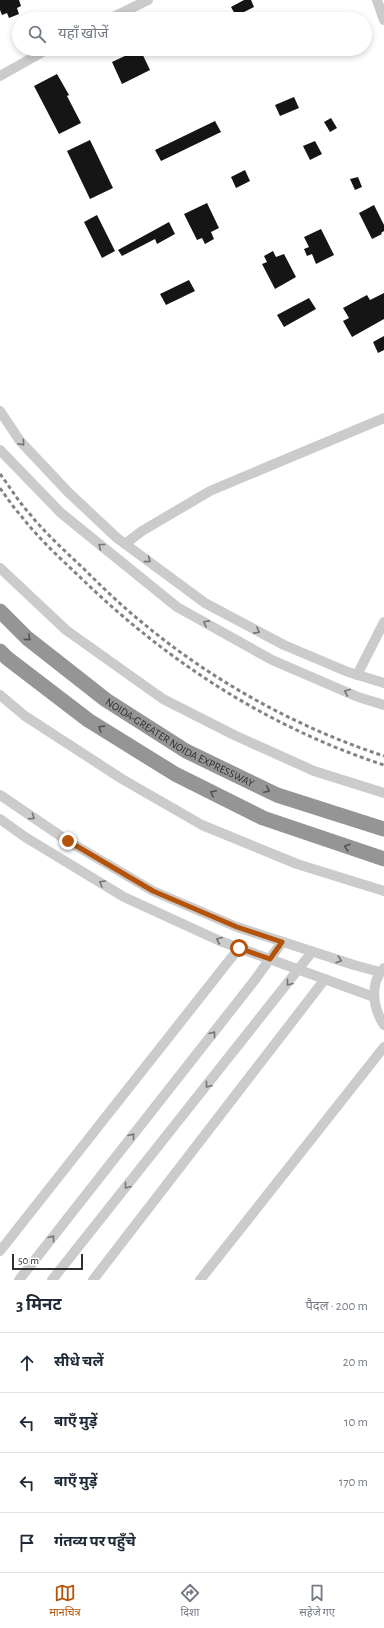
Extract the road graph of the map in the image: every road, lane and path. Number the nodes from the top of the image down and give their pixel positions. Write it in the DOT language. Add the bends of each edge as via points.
graph roads {
  1 [pos="148,0"];
  2 [pos="377,0"];
  3 [pos="123,12"];
  4 [pos="384,20"];
  5 [pos="36,56"];
  6 [pos="0,76"];
  7 [pos="0,411"];
  8 [pos="384,418"];
  9 [pos="0,450"];
  10 [pos="125,544"];
  11 [pos="0,568"];
  12 [pos="0,611"];
  13 [pos="384,622"];
  14 [pos="0,651"];
  15 [pos="357,675"];
  16 [pos="384,683"];
  17 [pos="0,695"];
  18 [pos="384,705"];
  19 [pos="384,793"];
  20 [pos="0,795"];
  21 [pos="0,819"];
  22 [pos="384,829"];
  23 [pos="384,859"];
  24 [pos="384,891"];
  25 [pos="282,942"];
  26 [pos="239,948"];
  27 [pos="312,952"];
  28 [pos="270,959"];
  29 [pos="299,970"];
  30 [pos="382,970"];
  31 [pos="325,979"];
  32 [pos="374,997"];
  33 [pos="384,1025"];
  34 [pos="384,1047"];
  35 [pos="0,1251"];
  36 [pos="19,1280"];
  37 [pos="52,1280"];
  38 [pos="93,1280"];
  39 [pos="200,1280"];
  1 -- 3 [label="street"];
  2 -- 4 [label="street"];
  5 -- 6 [label="street"];
  7 -- 10 [label="street, one-way" via="20,441 68,492"];
  8 -- 10 [label="street" via="210,491 142,531"];
  18 -- 9 [label="street, one-way" via="358,697 272,660 178,607 61,513"];
  10 -- 15 [label="street, one-way" via="205,603 284,645"];
  11 -- 19 [label="street" via="66,630 162,699 314,771"];
  12 -- 22 [label="highway, NOIDA-GREATER NOIDA EXPRESSWAY, one-way" via="27,638 106,700 186,751 277,795"];
  13 -- 15 [label="street"];
  23 -- 14 [label="highway, one-way" via="263,818 175,774 88,720"];
  15 -- 16 [label="street"];
  17 -- 24 [label="street" via="25,716 122,779 202,825 297,864"];
  20 -- 25 [label="street, one-way" via="68,841 153,891 237,927"];
  26 -- 21 [label="street, one-way" via="124,897"];
  25 -- 27 [label="street"];
  25 -- 28 [label="street"];
  26 -- 28 [label="street"];
  26 -- 35 [label="street"];
  27 -- 29 [label="street"];
  27 -- 30 [label="street, one-way"];
  28 -- 29 [label="street"];
  36 -- 28 [label="street, one-way"];
  29 -- 31 [label="street"];
  29 -- 37 [label="street, one-way"];
  30 -- 32 [label="street" via="375,984"];
  31 -- 32 [label="street"];
  31 -- 38 [label="street"];
  32 -- 33 [label="street" via="377,1015"];
  34 -- 39 [label="street"];
}
